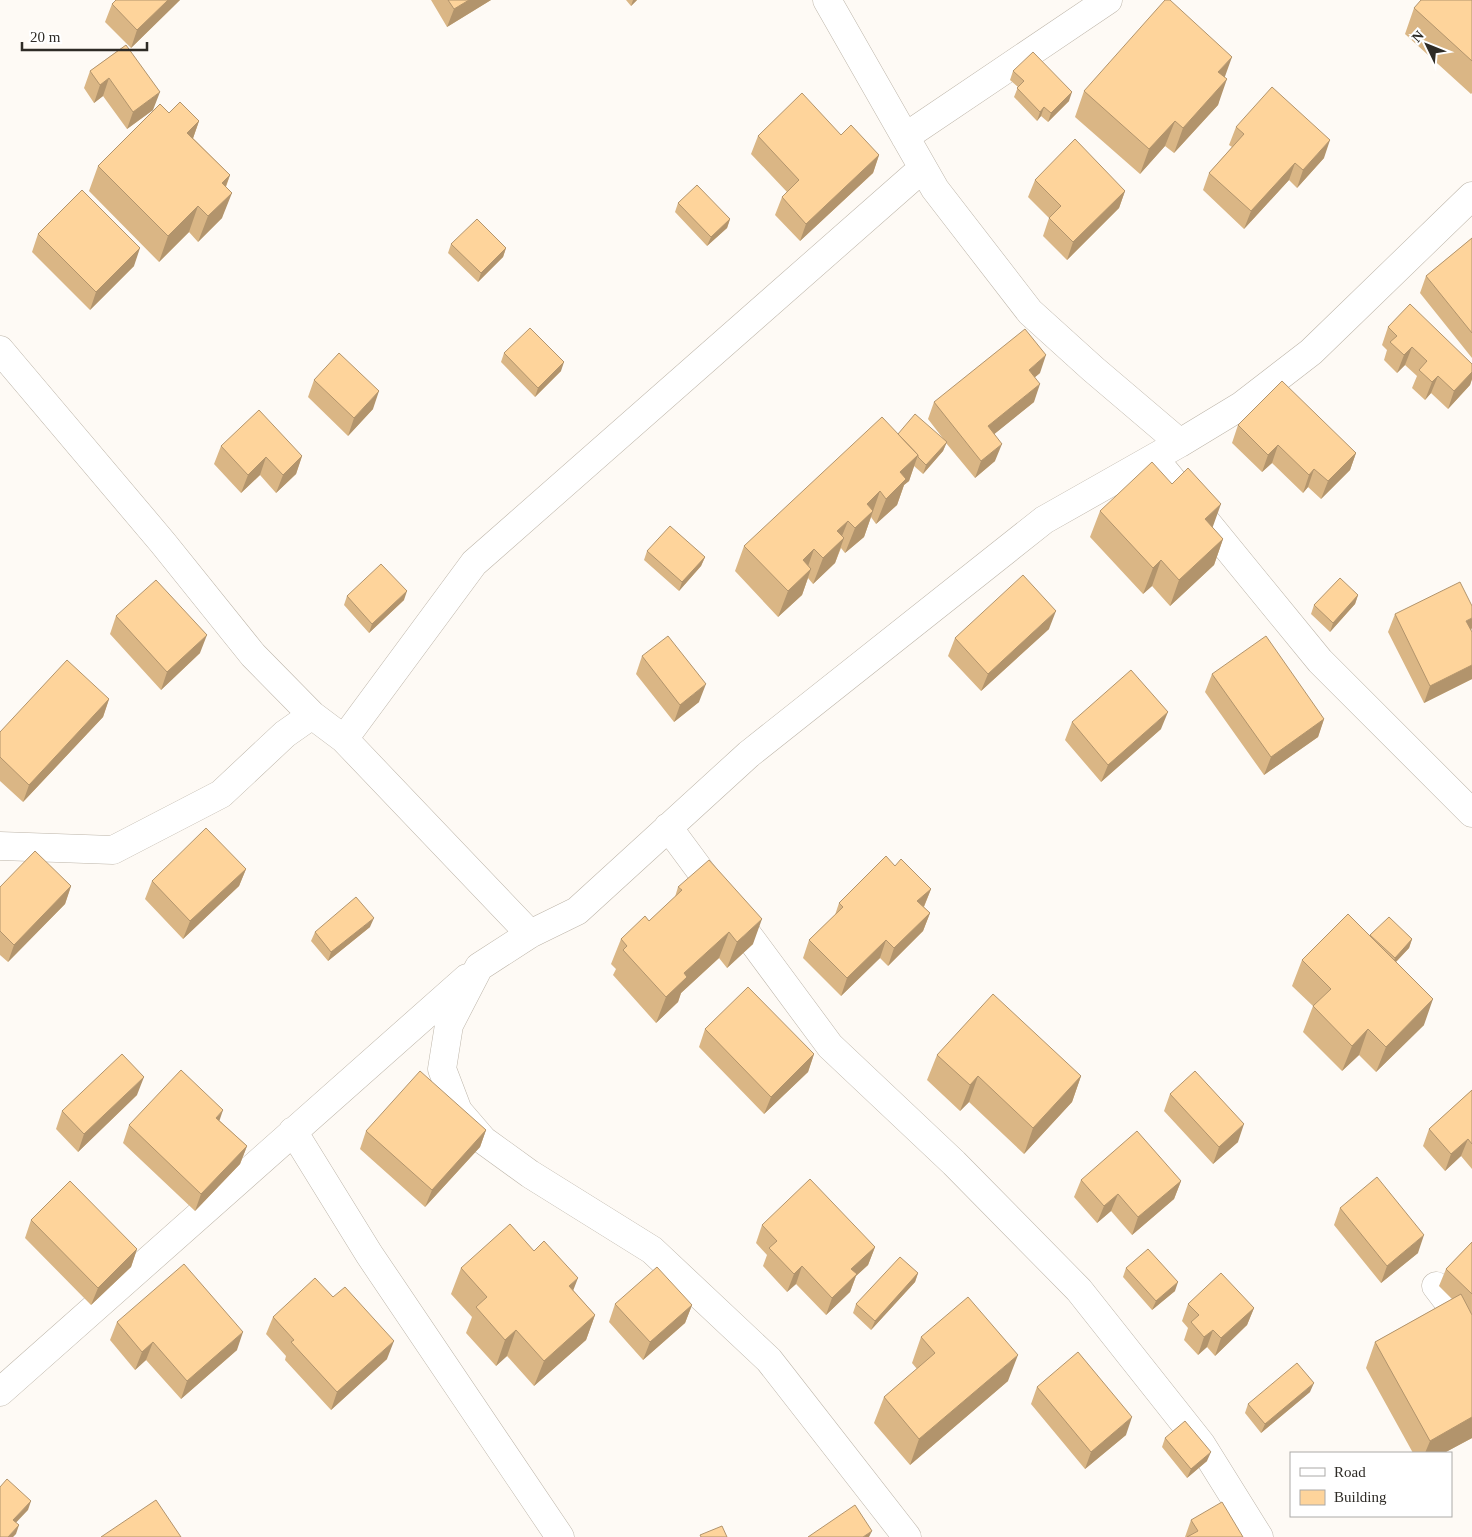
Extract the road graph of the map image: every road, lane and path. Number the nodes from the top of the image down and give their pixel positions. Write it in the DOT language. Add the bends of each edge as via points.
graph roads {
  1 [pos="827,0"];
  2 [pos="1108,0"];
  3 [pos="905,137"];
  4 [pos="923,168"];
  5 [pos="1472,196"];
  6 [pos="0,350"];
  7 [pos="1180,443"];
  8 [pos="1154,458"];
  9 [pos="312,715"];
  10 [pos="344,739"];
  11 [pos="1472,813"];
  12 [pos="668,827"];
  13 [pos="0,846"];
  14 [pos="530,934"];
  15 [pos="479,967"];
  16 [pos="293,1131"];
  17 [pos="1436,1286"];
  18 [pos="1472,1333"];
  19 [pos="0,1392"];
  20 [pos="560,1537"];
  21 [pos="907,1537"];
  22 [pos="1259,1537"];
  1 -- 3 [label="street"];
  2 -- 3 [label="street"];
  3 -- 4 [label="street"];
  4 -- 7 [label="street" via="935,189 1030,312"];
  4 -- 10 [label="street" via="474,563"];
  5 -- 7 [label="street" via="1311,352 1241,406"];
  6 -- 9 [label="street" via="253,655"];
  7 -- 8 [label="street"];
  8 -- 11 [label="street" via="1320,661"];
  8 -- 12 [label="street" via="1044,520 756,748"];
  9 -- 10 [label="street"];
  9 -- 13 [label="street" via="286,734 221,794 113,850"];
  10 -- 14 [label="street"];
  12 -- 14 [label="street" via="577,911"];
  12 -- 22 [label="street" via="830,1046 954,1163 1079,1290 1201,1444"];
  14 -- 15 [label="street"];
  15 -- 16 [label="street"];
  15 -- 21 [label="street" via="449,1025 442,1070 458,1111 483,1140 530,1174 652,1250 769,1360"];
  16 -- 19 [label="street"];
  16 -- 20 [label="street" via="369,1254"];
  17 -- 18 [label="street"];
}
